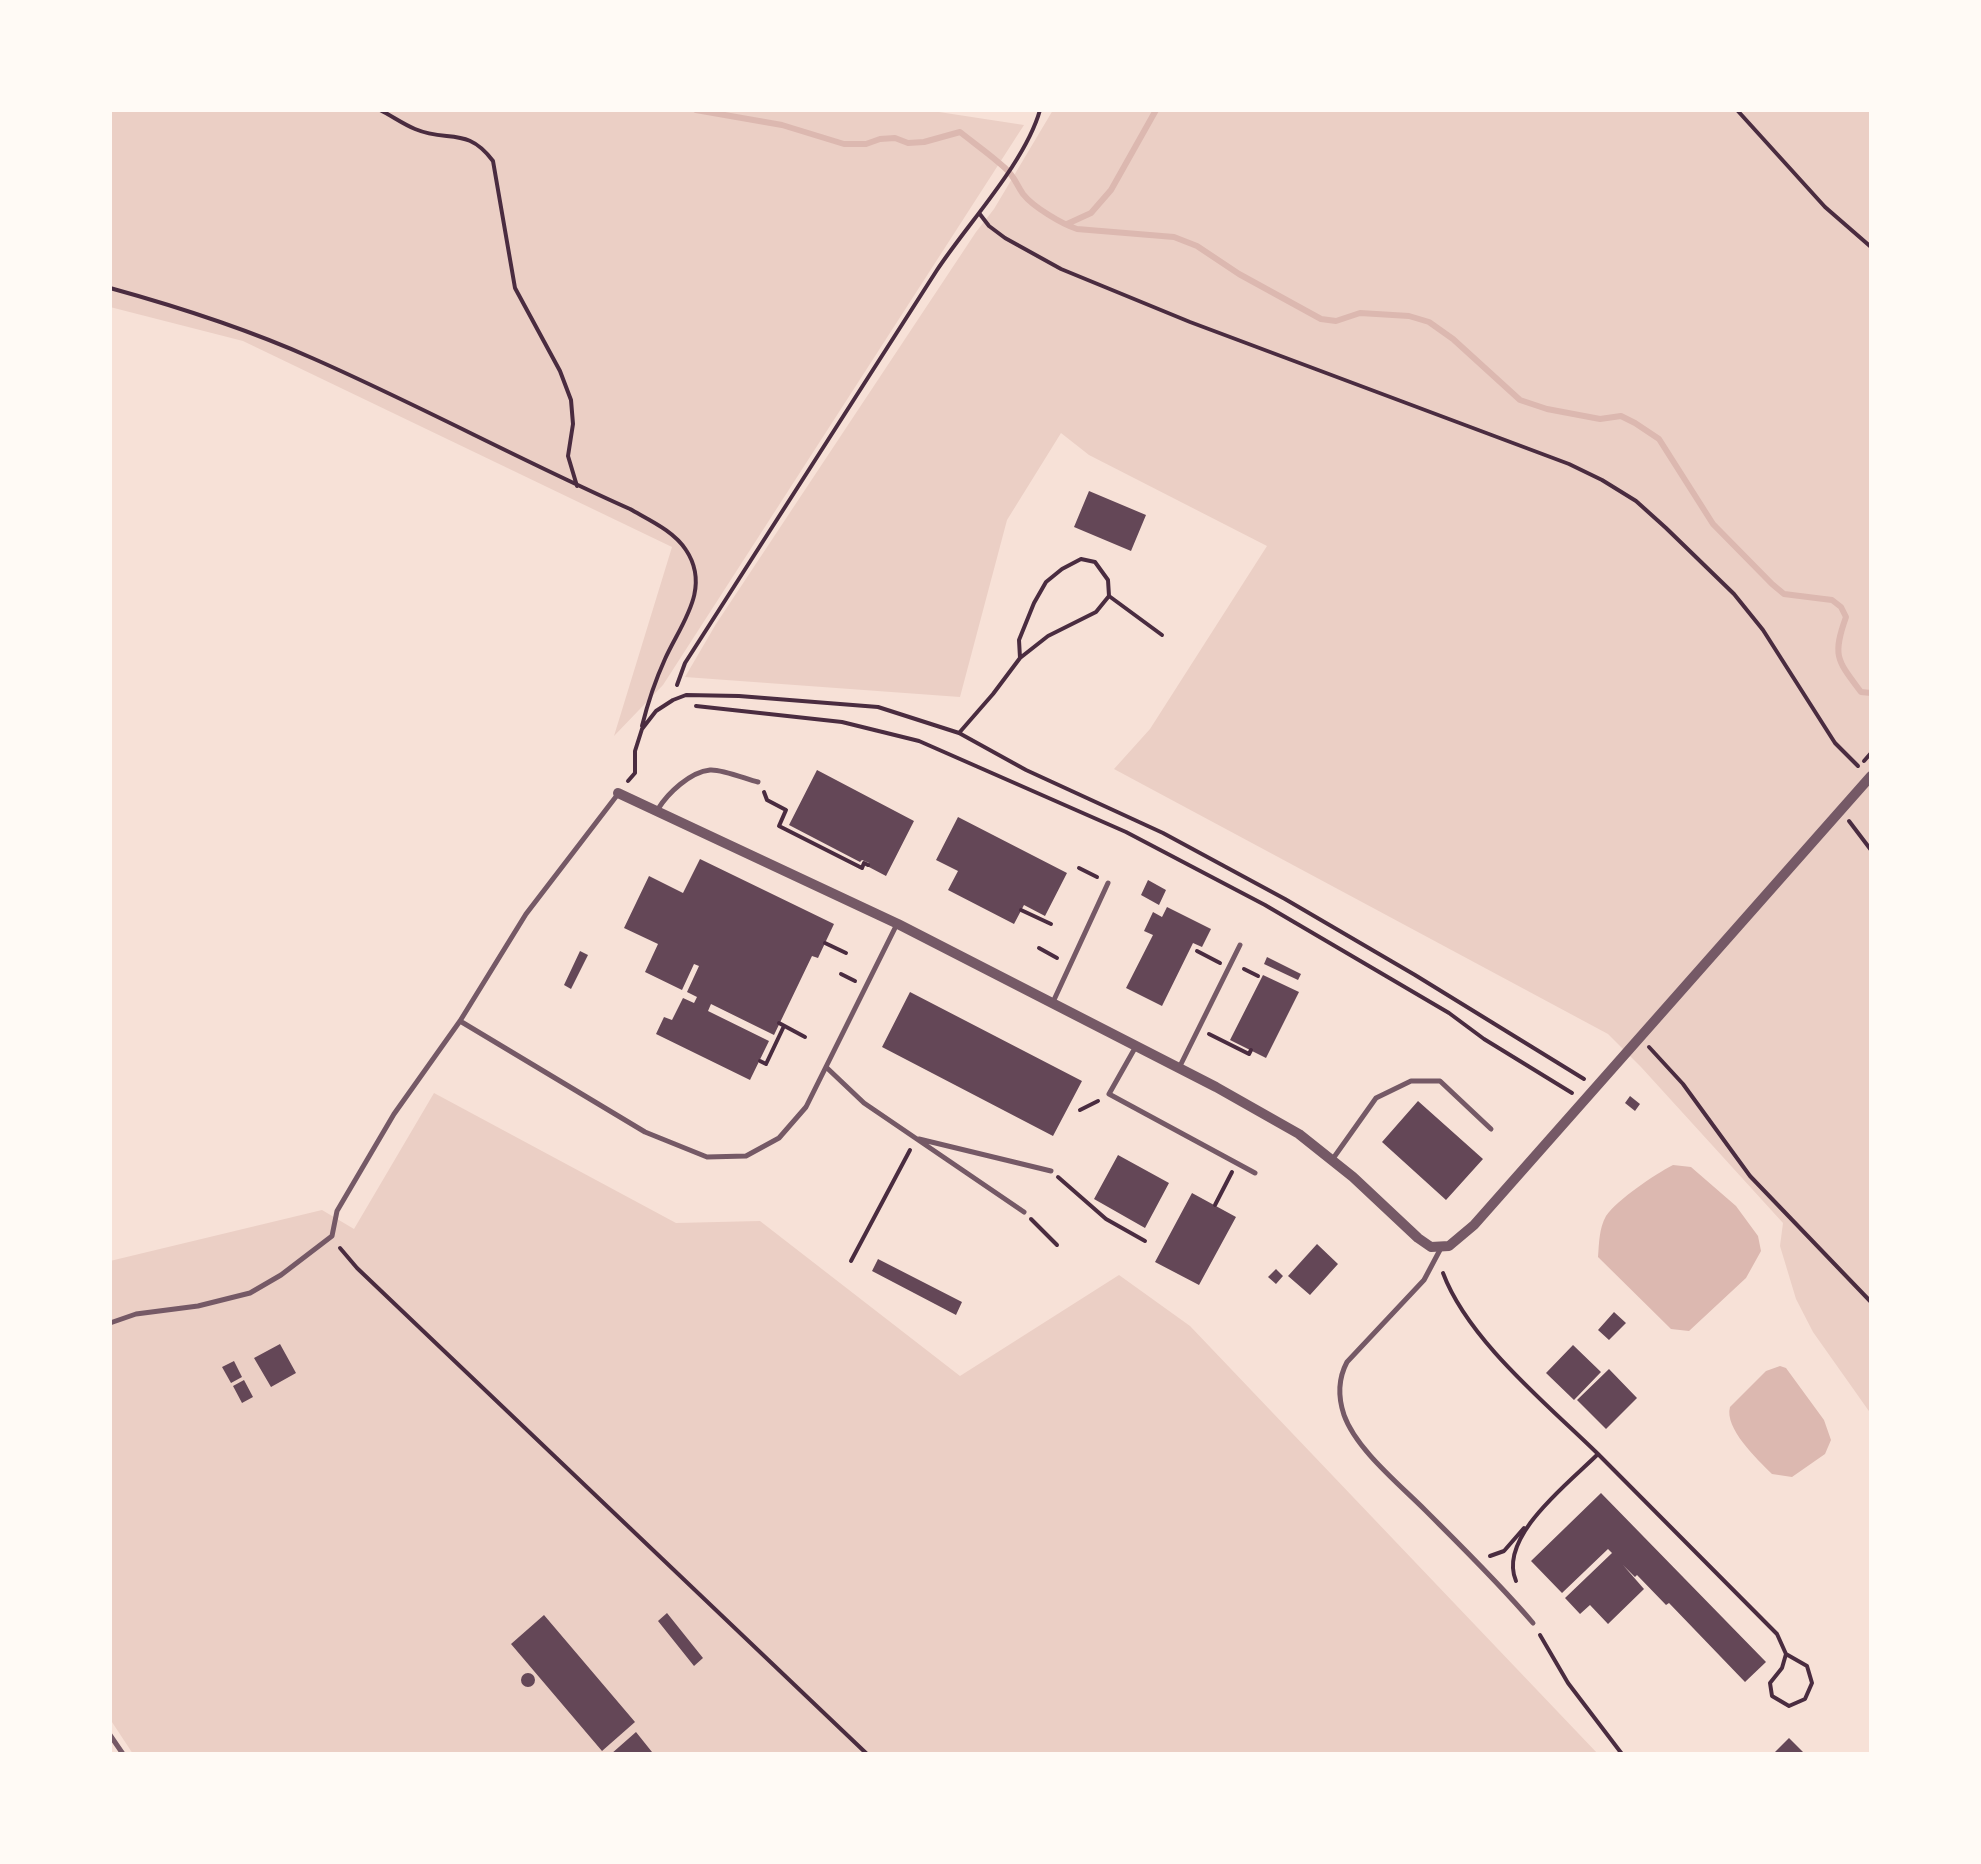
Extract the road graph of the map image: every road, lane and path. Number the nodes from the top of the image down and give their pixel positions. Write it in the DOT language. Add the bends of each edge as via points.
graph roads {
  1 [pos="380,110"];
  2 [pos="1040,110"];
  3 [pos="1736,110"];
  4 [pos="978,212"];
  5 [pos="1871,247"];
  6 [pos="110,288"];
  7 [pos="578,486"];
  8 [pos="1109,596"];
  9 [pos="1162,635"];
  10 [pos="1020,658"];
  11 [pos="676,685"];
  12 [pos="696,706"];
  13 [pos="642,729"];
  14 [pos="959,734"];
  15 [pos="1859,767"];
  16 [pos="1871,776"];
  17 [pos="758,782"];
  18 [pos="618,793"];
  19 [pos="768,800"];
  20 [pos="657,812"];
  21 [pos="1849,821"];
  22 [pos="1871,850"];
  23 [pos="868,865"];
  24 [pos="1079,868"];
  25 [pos="1108,883"];
  26 [pos="1021,910"];
  27 [pos="898,924"];
  28 [pos="1051,924"];
  29 [pos="825,943"];
  30 [pos="1240,944"];
  31 [pos="1039,948"];
  32 [pos="1198,951"];
  33 [pos="846,954"];
  34 [pos="1070,964"];
  35 [pos="1228,967"];
  36 [pos="1053,1002"];
  37 [pos="460,1021"];
  38 [pos="1209,1034"];
  39 [pos="1639,1036"];
  40 [pos="805,1037"];
  41 [pos="1136,1046"];
  42 [pos="1251,1050"];
  43 [pos="760,1061"];
  44 [pos="826,1067"];
  45 [pos="1179,1068"];
  46 [pos="1597,1086"];
  47 [pos="1109,1094"];
  48 [pos="1585,1101"];
  49 [pos="1080,1110"];
  50 [pos="1492,1130"];
  51 [pos="916,1138"];
  52 [pos="1332,1160"];
  53 [pos="1051,1171"];
  54 [pos="1254,1173"];
  55 [pos="1225,1184"];
  56 [pos="1214,1205"];
  57 [pos="1024,1212"];
  58 [pos="332,1236"];
  59 [pos="1145,1241"];
  60 [pos="1057,1245"];
  61 [pos="1441,1248"];
  62 [pos="852,1261"];
  63 [pos="1871,1302"];
  64 [pos="110,1322"];
  65 [pos="1598,1454"];
  66 [pos="1527,1524"];
  67 [pos="1456,1541"];
  68 [pos="1519,1590"];
  69 [pos="1533,1623"];
  70 [pos="1786,1654"];
  71 [pos="110,1735"];
  72 [pos="123,1754"];
  73 [pos="867,1754"];
  74 [pos="1622,1754"];
  1 -- 7 [label="path" via="418,131 481,145 493,161 514,288 570,400 568,456"];
  2 -- 4 [label="path"];
  3 -- 5 [label="path"];
  4 -- 11 [label="path"];
  4 -- 15 [label="path" via="1005,238 1061,269 1569,464 1619,490 1734,594 1834,743"];
  6 -- 7 [label="path" via="313,358"];
  7 -- 13 [label="path" via="663,528 694,568 691,611 655,682"];
  8 -- 9 [label="path"];
  8 -- 10 [label="path" via="1096,612"];
  8 -- 10 [label="path" via="1108,580 1095,562 1081,559 1062,569 1034,602 1018,640"];
  10 -- 14 [label="path"];
  12 -- 48 [label="path" via="842,722 919,740 1109,824 1265,905"];
  13 -- 14 [label="path" via="674,700 698,695 878,707"];
  13 -- 18 [label="path" via="635,774"];
  14 -- 46 [label="path" via="1163,832"];
  16 -- 39 [label="street"];
  17 -- 20 [label="lane" via="708,770 672,791"];
  18 -- 20 [label="street"];
  18 -- 37 [label="lane" via="526,914"];
  19 -- 23 [label="path" via="786,810 779,826 862,868"];
  20 -- 27 [label="street"];
  21 -- 22 [label="path"];
  24 -- 25 [label="path"];
  25 -- 34 [label="lane"];
  26 -- 28 [label="path"];
  27 -- 36 [label="street"];
  27 -- 44 [label="lane"];
  29 -- 33 [label="path"];
  30 -- 35 [label="lane"];
  31 -- 34 [label="path"];
  32 -- 35 [label="path"];
  34 -- 36 [label="lane"];
  35 -- 45 [label="lane"];
  36 -- 41 [label="street"];
  37 -- 44 [label="lane" via="645,1132 707,1157 746,1156 779,1138 806,1107"];
  37 -- 58 [label="lane" via="365,1162 337,1211"];
  38 -- 42 [label="path"];
  39 -- 46 [label="street"];
  39 -- 63 [label="path" via="1750,1176"];
  40 -- 43 [label="path" via="782,1025 766,1064"];
  41 -- 45 [label="street"];
  41 -- 47 [label="lane"];
  44 -- 51 [label="lane"];
  45 -- 52 [label="street" via="1299,1134"];
  46 -- 48 [label="street"];
  47 -- 49 [label="path"];
  47 -- 54 [label="lane"];
  48 -- 61 [label="street" via="1457,1242"];
  50 -- 52 [label="lane" via="1440,1081 1411,1080 1376,1098"];
  51 -- 53 [label="lane"];
  51 -- 57 [label="lane"];
  51 -- 62 [label="path"];
  52 -- 61 [label="street" via="1418,1238"];
  53 -- 59 [label="path" via="1106,1219"];
  55 -- 56 [label="path"];
  57 -- 60 [label="path"];
  58 -- 64 [label="lane" via="250,1293"];
  58 -- 73 [label="path" via="357,1268"];
  61 -- 65 [label="path" via="1444,1276 1482,1336"];
  61 -- 67 [label="lane" via="1424,1280 1347,1362 1340,1394 1356,1437"];
  65 -- 66 [label="path"];
  65 -- 70 [label="path" via="1777,1634"];
  66 -- 67 [label="path" via="1493,1556"];
  66 -- 68 [label="path" via="1512,1573"];
  67 -- 69 [label="lane"];
  69 -- 74 [label="path"];
  70 -- 70 [label="path" via="1770,1684 1772,1696 1789,1706 1805,1699 1812,1683 1807,1666"];
  71 -- 72 [label="lane"];
}
